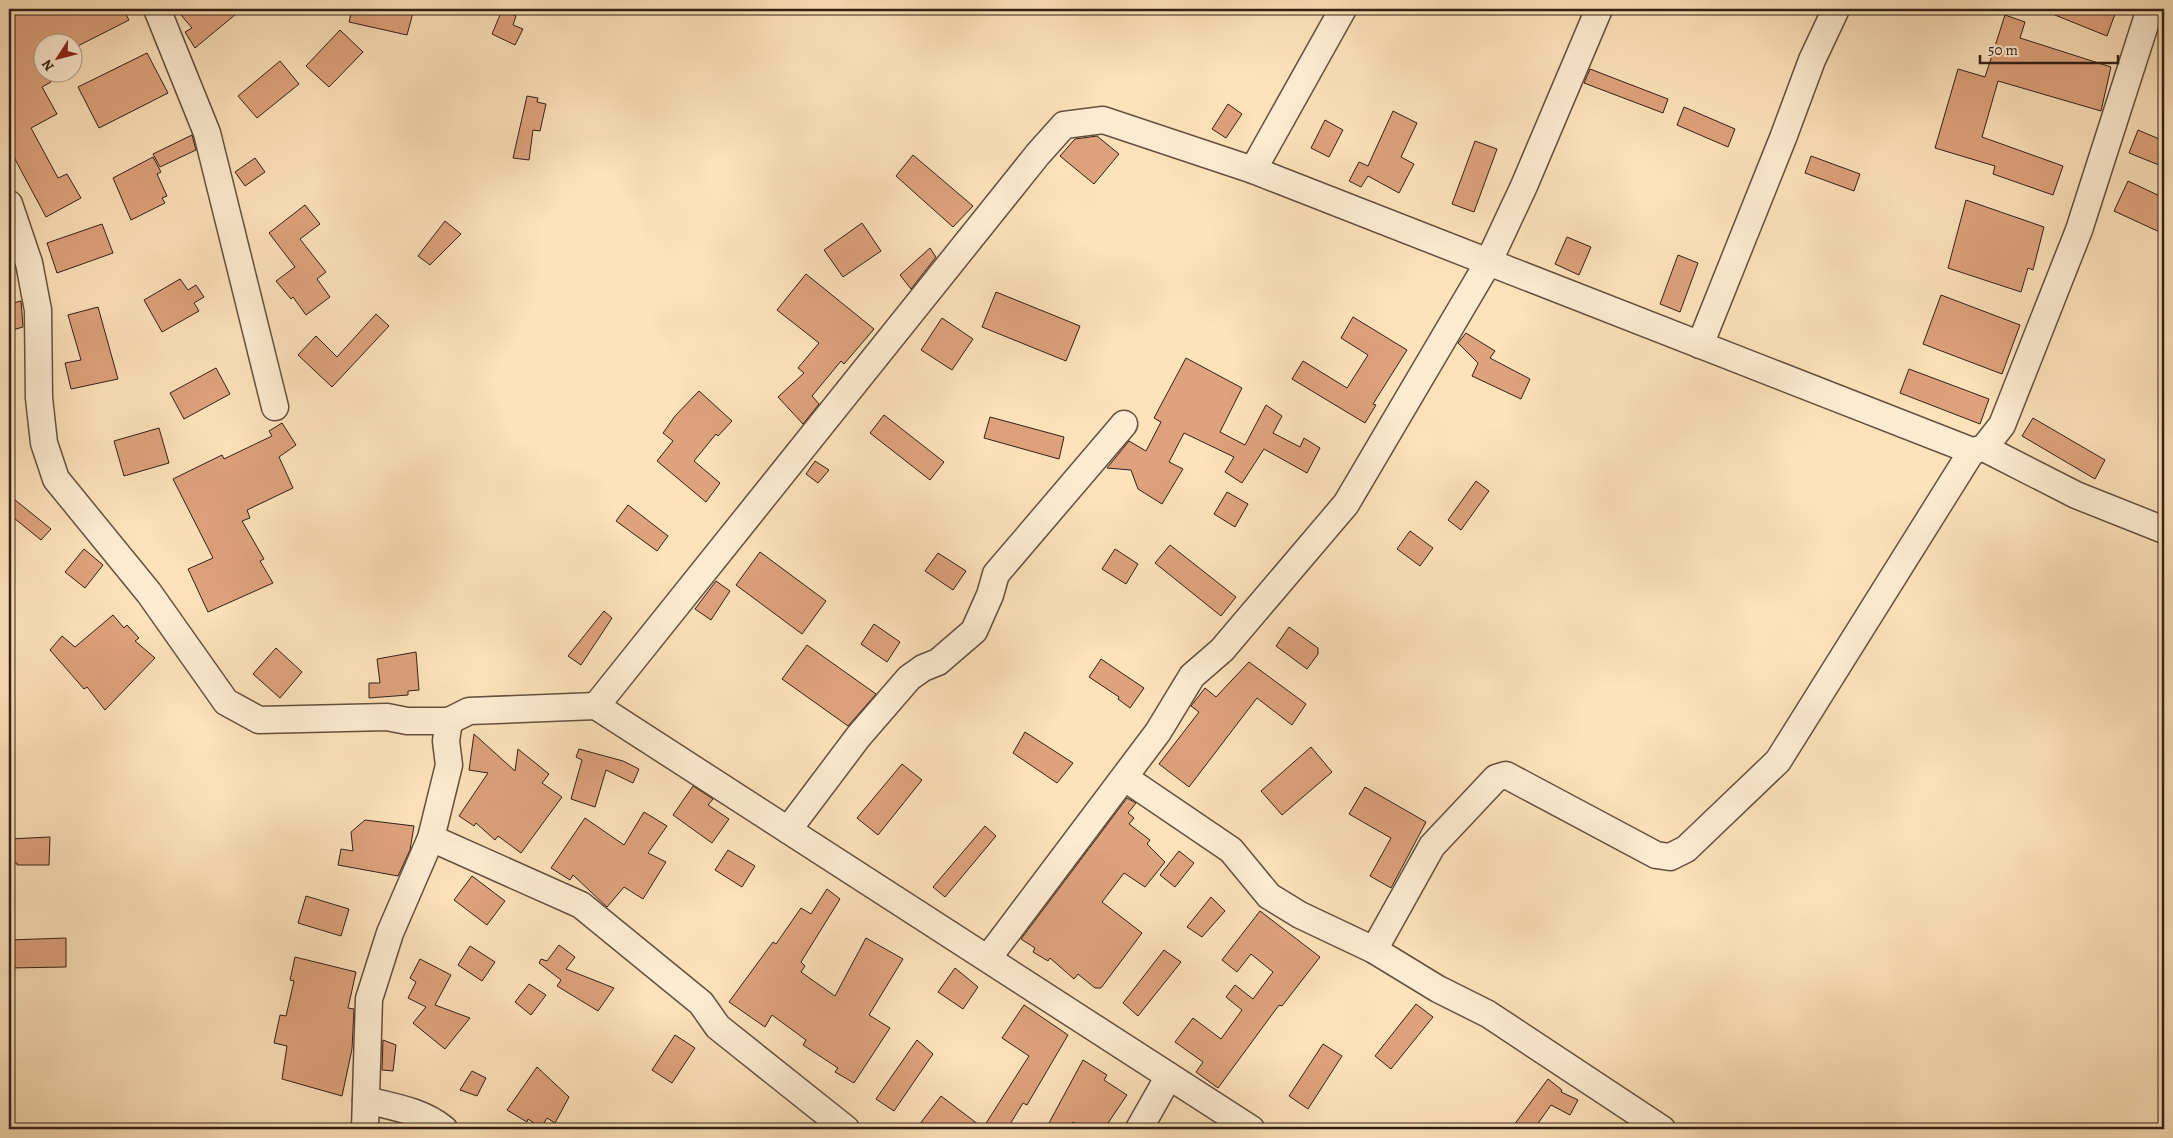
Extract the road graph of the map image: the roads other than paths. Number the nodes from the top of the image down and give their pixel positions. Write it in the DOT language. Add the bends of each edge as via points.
graph roads {
  1 [pos="157,9"];
  2 [pos="1342,9"];
  3 [pos="1599,9"];
  4 [pos="1836,9"];
  5 [pos="2144,12"];
  6 [pos="1254,170"];
  7 [pos="9,204"];
  8 [pos="1488,263"];
  9 [pos="1700,345"];
  10 [pos="275,407"];
  11 [pos="1124,424"];
  12 [pos="1978,449"];
  13 [pos="2164,530"];
  14 [pos="596,706"];
  15 [pos="449,721"];
  16 [pos="1124,778"];
  17 [pos="788,830"];
  18 [pos="431,838"];
  19 [pos="1374,950"];
  20 [pos="988,958"];
  21 [pos="1169,1076"];
  22 [pos="366,1100"];
  23 [pos="365,1129"];
  24 [pos="444,1129"];
  25 [pos="846,1129"];
  26 [pos="1139,1129"];
  27 [pos="1251,1129"];
  28 [pos="1662,1129"];
  1 -- 10 [label="street" via="207,133"];
  2 -- 6 [label="street"];
  3 -- 8 [label="street"];
  4 -- 9 [label="street" via="1812,60"];
  5 -- 12 [label="street" via="2079,230 2002,425"];
  6 -- 8 [label="street"];
  6 -- 14 [label="street" via="1103,120 1064,125"];
  7 -- 15 [label="street" via="30,263 38,310 39,398 44,443 56,479 149,593 226,702 259,720 388,717 407,721"];
  8 -- 9 [label="street"];
  8 -- 16 [label="street" via="1346,504 1222,650 1192,676 1158,732"];
  9 -- 12 [label="street"];
  11 -- 17 [label="street" via="996,574 974,631 938,662 909,678 858,737"];
  12 -- 13 [label="street"];
  12 -- 19 [label="street" via="1778,761 1686,849 1670,857 1656,855 1506,775 1496,778 1432,846"];
  14 -- 15 [label="street" via="469,711"];
  14 -- 17 [label="street"];
  15 -- 18 [label="street" via="446,741 450,765"];
  16 -- 19 [label="street" via="1231,850 1269,896 1300,915"];
  16 -- 20 [label="street"];
  17 -- 20 [label="street"];
  18 -- 22 [label="street" via="390,933 369,999"];
  18 -- 25 [label="street" via="581,905 701,1003 718,1028"];
  19 -- 28 [label="street" via="1438,989 1488,1014"];
  20 -- 21 [label="street"];
  21 -- 26 [label="street"];
  21 -- 27 [label="street"];
  22 -- 23 [label="street"];
  22 -- 24 [label="street" via="415,1112"];
}
